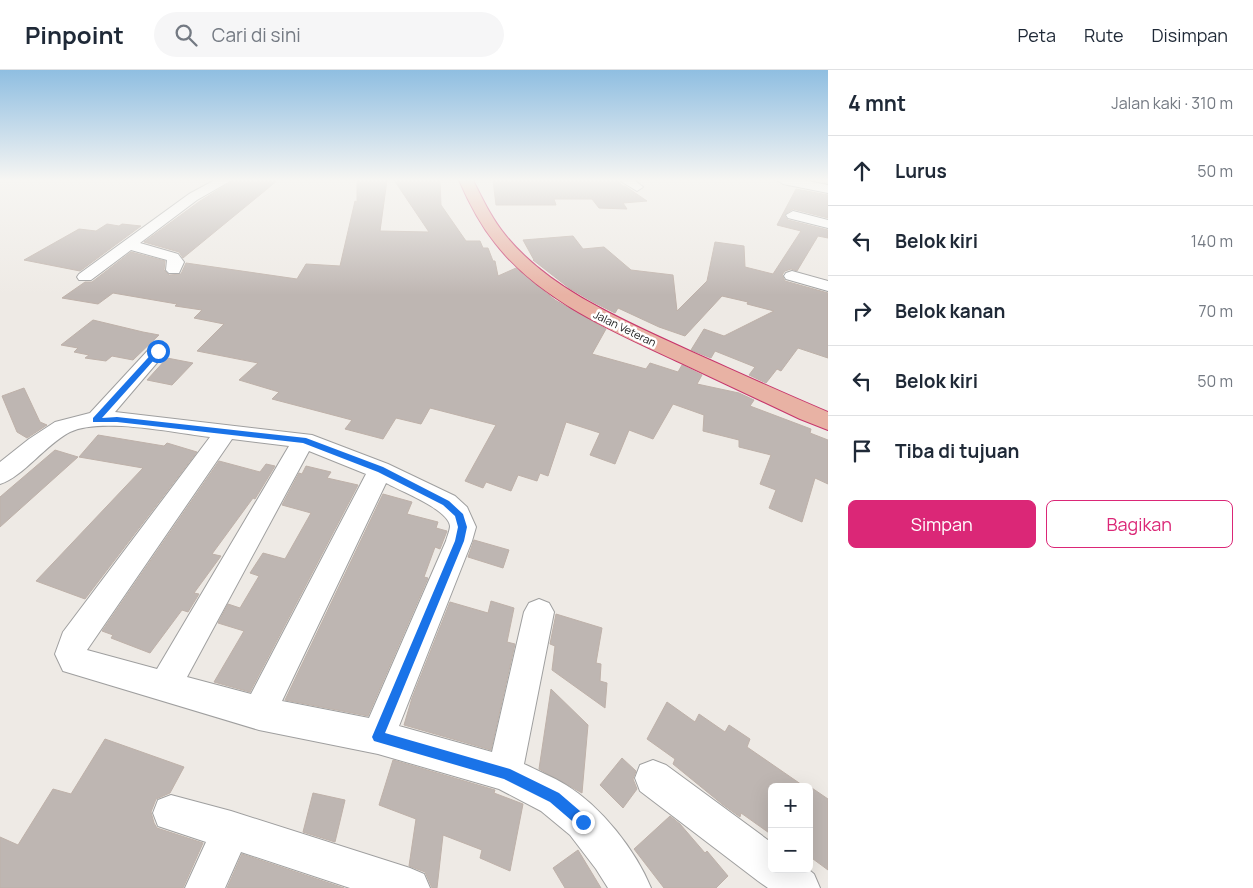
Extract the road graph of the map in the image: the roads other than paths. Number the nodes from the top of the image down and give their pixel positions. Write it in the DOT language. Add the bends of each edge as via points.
graph roads {
  1 [pos="165,218"];
  2 [pos="485,218"];
  3 [pos="805,218"];
  4 [pos="828,224"];
  5 [pos="130,245"];
  6 [pos="174,270"];
  7 [pos="792,276"];
  8 [pos="85,277"];
  9 [pos="828,286"];
  10 [pos="158,351"];
  11 [pos="96,420"];
  12 [pos="828,422"];
  13 [pos="226,431"];
  14 [pos="304,440"];
  15 [pos="380,470"];
  16 [pos="0,475"];
  17 [pos="540,612"];
  18 [pos="164,687"];
  19 [pos="259,713"];
  20 [pos="378,737"];
  21 [pos="505,773"];
  22 [pos="653,778"];
  23 [pos="171,814"];
  24 [pos="231,830"];
  25 [pos="768,864"];
  26 [pos="780,873"];
  27 [pos="204,888"];
  28 [pos="410,888"];
  29 [pos="631,888"];
  30 [pos="800,888"];
  1 -- 5 [label="street"];
  2 -- 12 [label="highway, Jalan Veteran" via="518,259 548,284 593,313"];
  3 -- 4 [label="street"];
  5 -- 6 [label="street" via="173,257 176,262"];
  5 -- 8 [label="street"];
  7 -- 9 [label="street"];
  10 -- 11 [label="street"];
  11 -- 13 [label="street"];
  11 -- 16 [label="street" via="63,427"];
  13 -- 14 [label="street"];
  13 -- 18 [label="street" via="74,642 70,654 74,661"];
  14 -- 15 [label="street"];
  14 -- 18 [label="street"];
  15 -- 19 [label="street"];
  15 -- 20 [label="street" via="446,503 458,514 463,527"];
  17 -- 21 [label="street"];
  18 -- 19 [label="street"];
  19 -- 20 [label="street"];
  20 -- 21 [label="street"];
  21 -- 29 [label="street" via="554,798 583,822"];
  22 -- 25 [label="street"];
  23 -- 24 [label="street"];
  24 -- 27 [label="street"];
  24 -- 28 [label="street"];
  26 -- 30 [label="street"];
}
